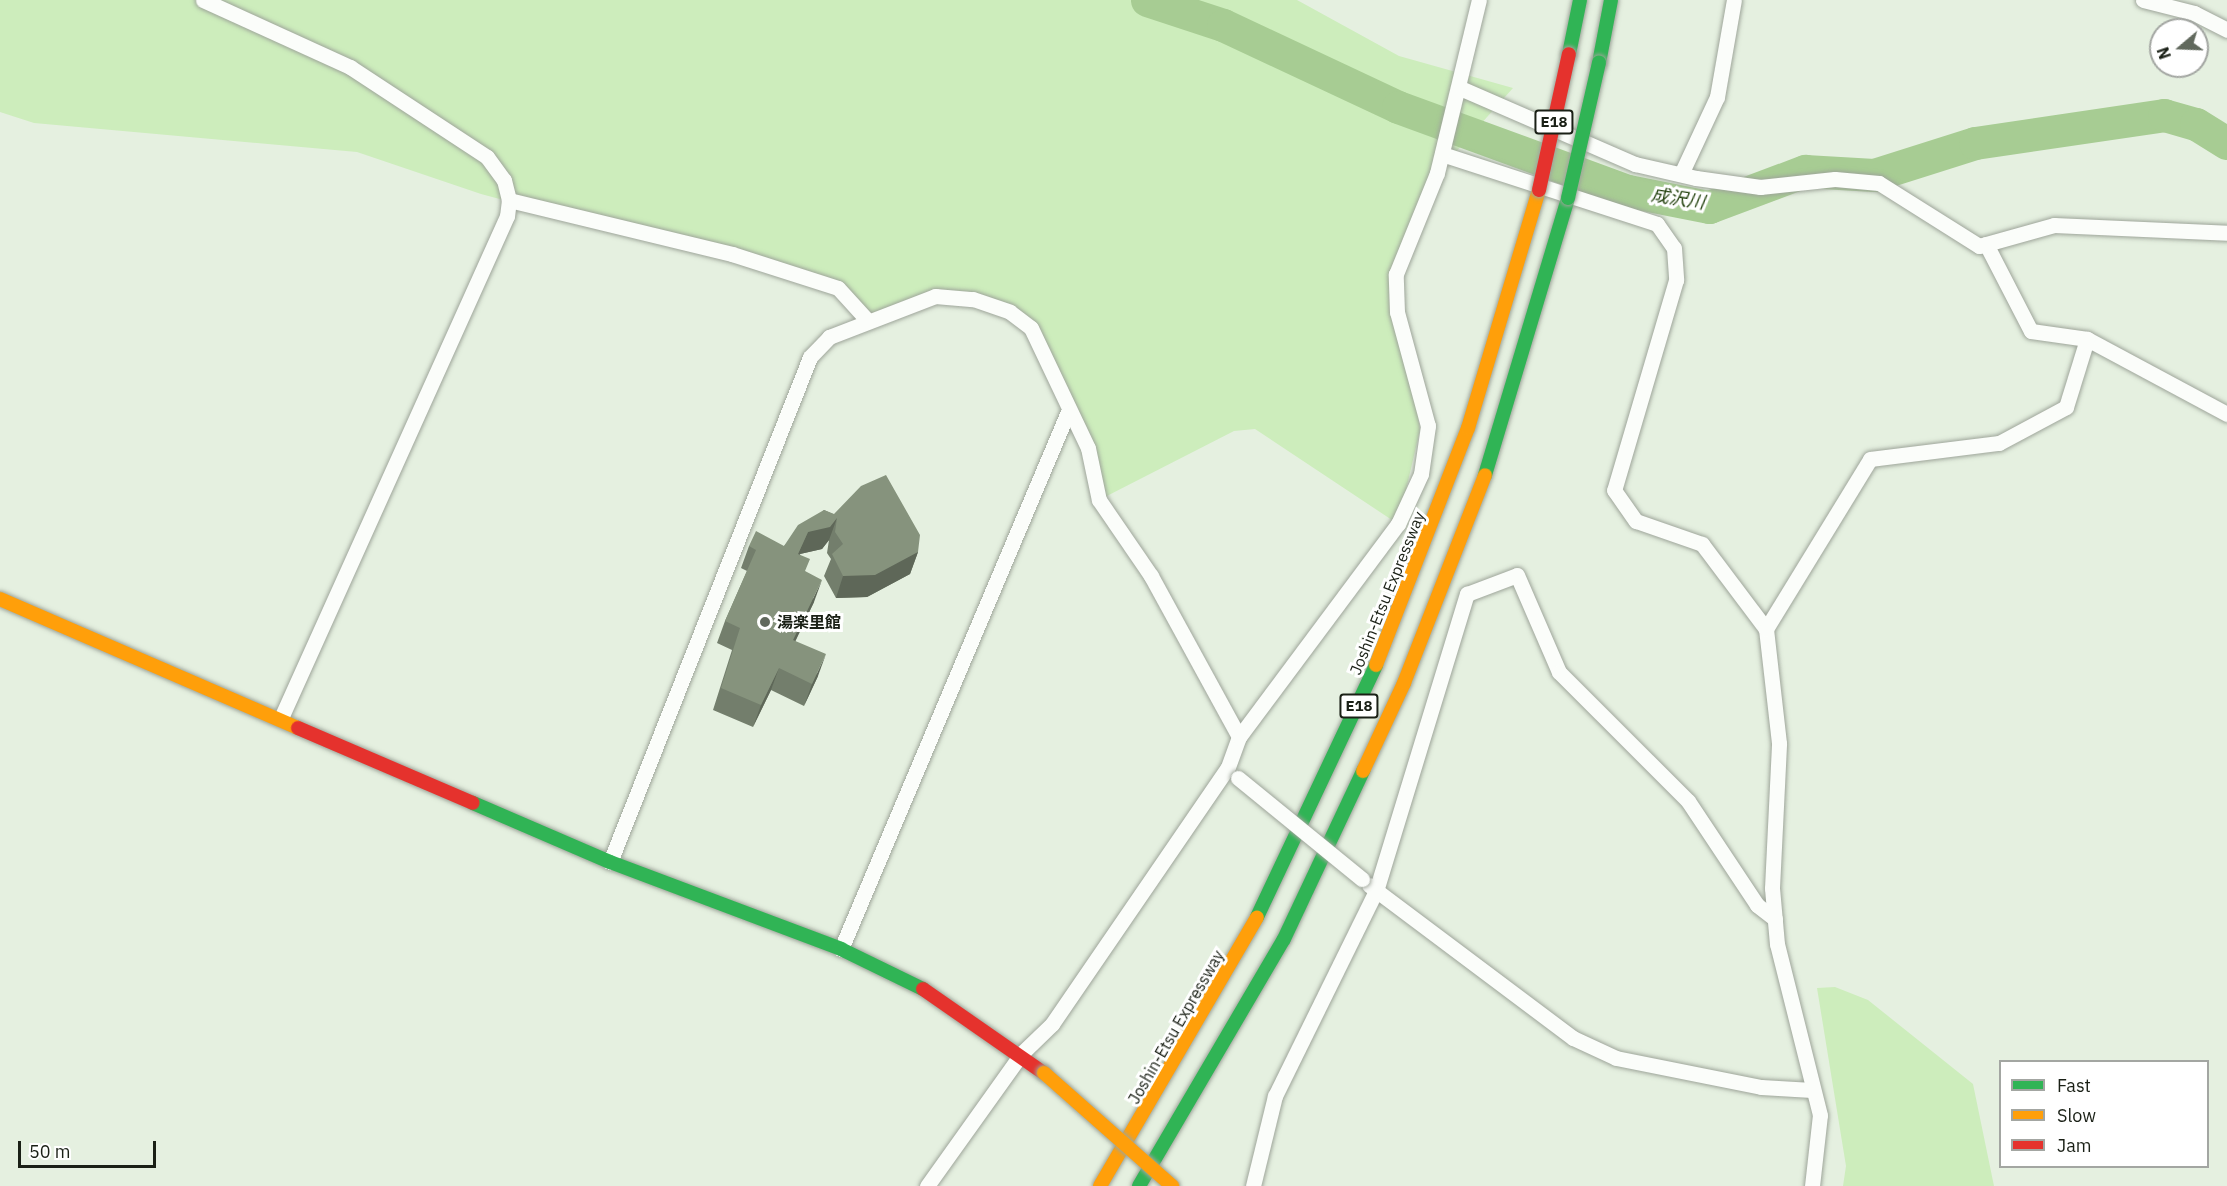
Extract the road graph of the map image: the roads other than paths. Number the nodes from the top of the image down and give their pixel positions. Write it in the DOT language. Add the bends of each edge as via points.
graph roads {
  1 [pos="203,0"];
  2 [pos="1479,0"];
  3 [pos="1580,0"];
  4 [pos="1611,0"];
  5 [pos="1734,0"];
  6 [pos="2143,0"];
  7 [pos="2227,30"];
  8 [pos="1460,88"];
  9 [pos="1442,154"];
  10 [pos="1682,172"];
  11 [pos="509,200"];
  12 [pos="2227,233"];
  13 [pos="1986,244"];
  14 [pos="868,321"];
  15 [pos="2087,339"];
  16 [pos="1068,412"];
  17 [pos="2227,414"];
  18 [pos="0,599"];
  19 [pos="1766,628"];
  20 [pos="281,718"];
  21 [pos="1239,737"];
  22 [pos="1233,772"];
  23 [pos="610,862"];
  24 [pos="1376,891"];
  25 [pos="1775,919"];
  26 [pos="841,949"];
  27 [pos="1022,1053"];
  28 [pos="1812,1090"];
  29 [pos="927,1186"];
  30 [pos="1100,1186"];
  31 [pos="1140,1186"];
  32 [pos="1172,1186"];
  33 [pos="1253,1186"];
  34 [pos="1812,1186"];
  1 -- 11 [label="street" via="350,67 487,157 504,180"];
  2 -- 8 [label="street"];
  3 -- 30 [label="main road, Joshin-Etsu Expressway / E18, bridge" via="1539,190 1468,428 1376,669 1256,920"];
  4 -- 31 [label="main road, E18, bridge" via="1568,198 1498,438 1404,683 1284,939"];
  5 -- 10 [label="street" via="1717,96"];
  6 -- 7 [label="street" via="2194,13"];
  8 -- 9 [label="street"];
  8 -- 10 [label="street" via="1635,164"];
  9 -- 19 [label="street" via="1657,224 1668,240 1676,280 1614,490 1636,521 1702,544"];
  9 -- 21 [label="street" via="1396,274 1397,312 1428,426 1421,474 1398,524"];
  10 -- 13 [label="street" via="1760,187 1835,179 1879,183 1979,246"];
  11 -- 14 [label="street" via="732,254 838,288"];
  11 -- 20 [label="street" via="507,216"];
  12 -- 13 [label="street" via="2054,225"];
  13 -- 15 [label="street" via="2031,331"];
  14 -- 16 [label="street" via="935,296 973,299 1010,312 1030,328 1045,353"];
  14 -- 23 [label="street" via="829,337 810,357"];
  15 -- 17 [label="street"];
  15 -- 19 [label="street" via="2066,407 1999,443 1870,459"];
  16 -- 21 [label="street" via="1088,448 1100,500 1151,576"];
  16 -- 26 [label="street"];
  18 -- 20 [label="main road"];
  19 -- 25 [label="street" via="1779,743"];
  20 -- 23 [label="main road"];
  21 -- 22 [label="street"];
  22 -- 24 [label="street, bridge"];
  22 -- 27 [label="street" via="1052,1023"];
  23 -- 26 [label="main road"];
  24 -- 25 [label="street" via="1467,594 1517,575 1559,672 1688,801 1757,905"];
  24 -- 28 [label="street" via="1573,1038 1616,1058 1761,1087"];
  24 -- 33 [label="street" via="1275,1096"];
  25 -- 28 [label="street"];
  26 -- 27 [label="main road" via="932,994"];
  27 -- 29 [label="street"];
  27 -- 32 [label="main road, bridge"];
  28 -- 34 [label="street" via="1821,1138"];
}
